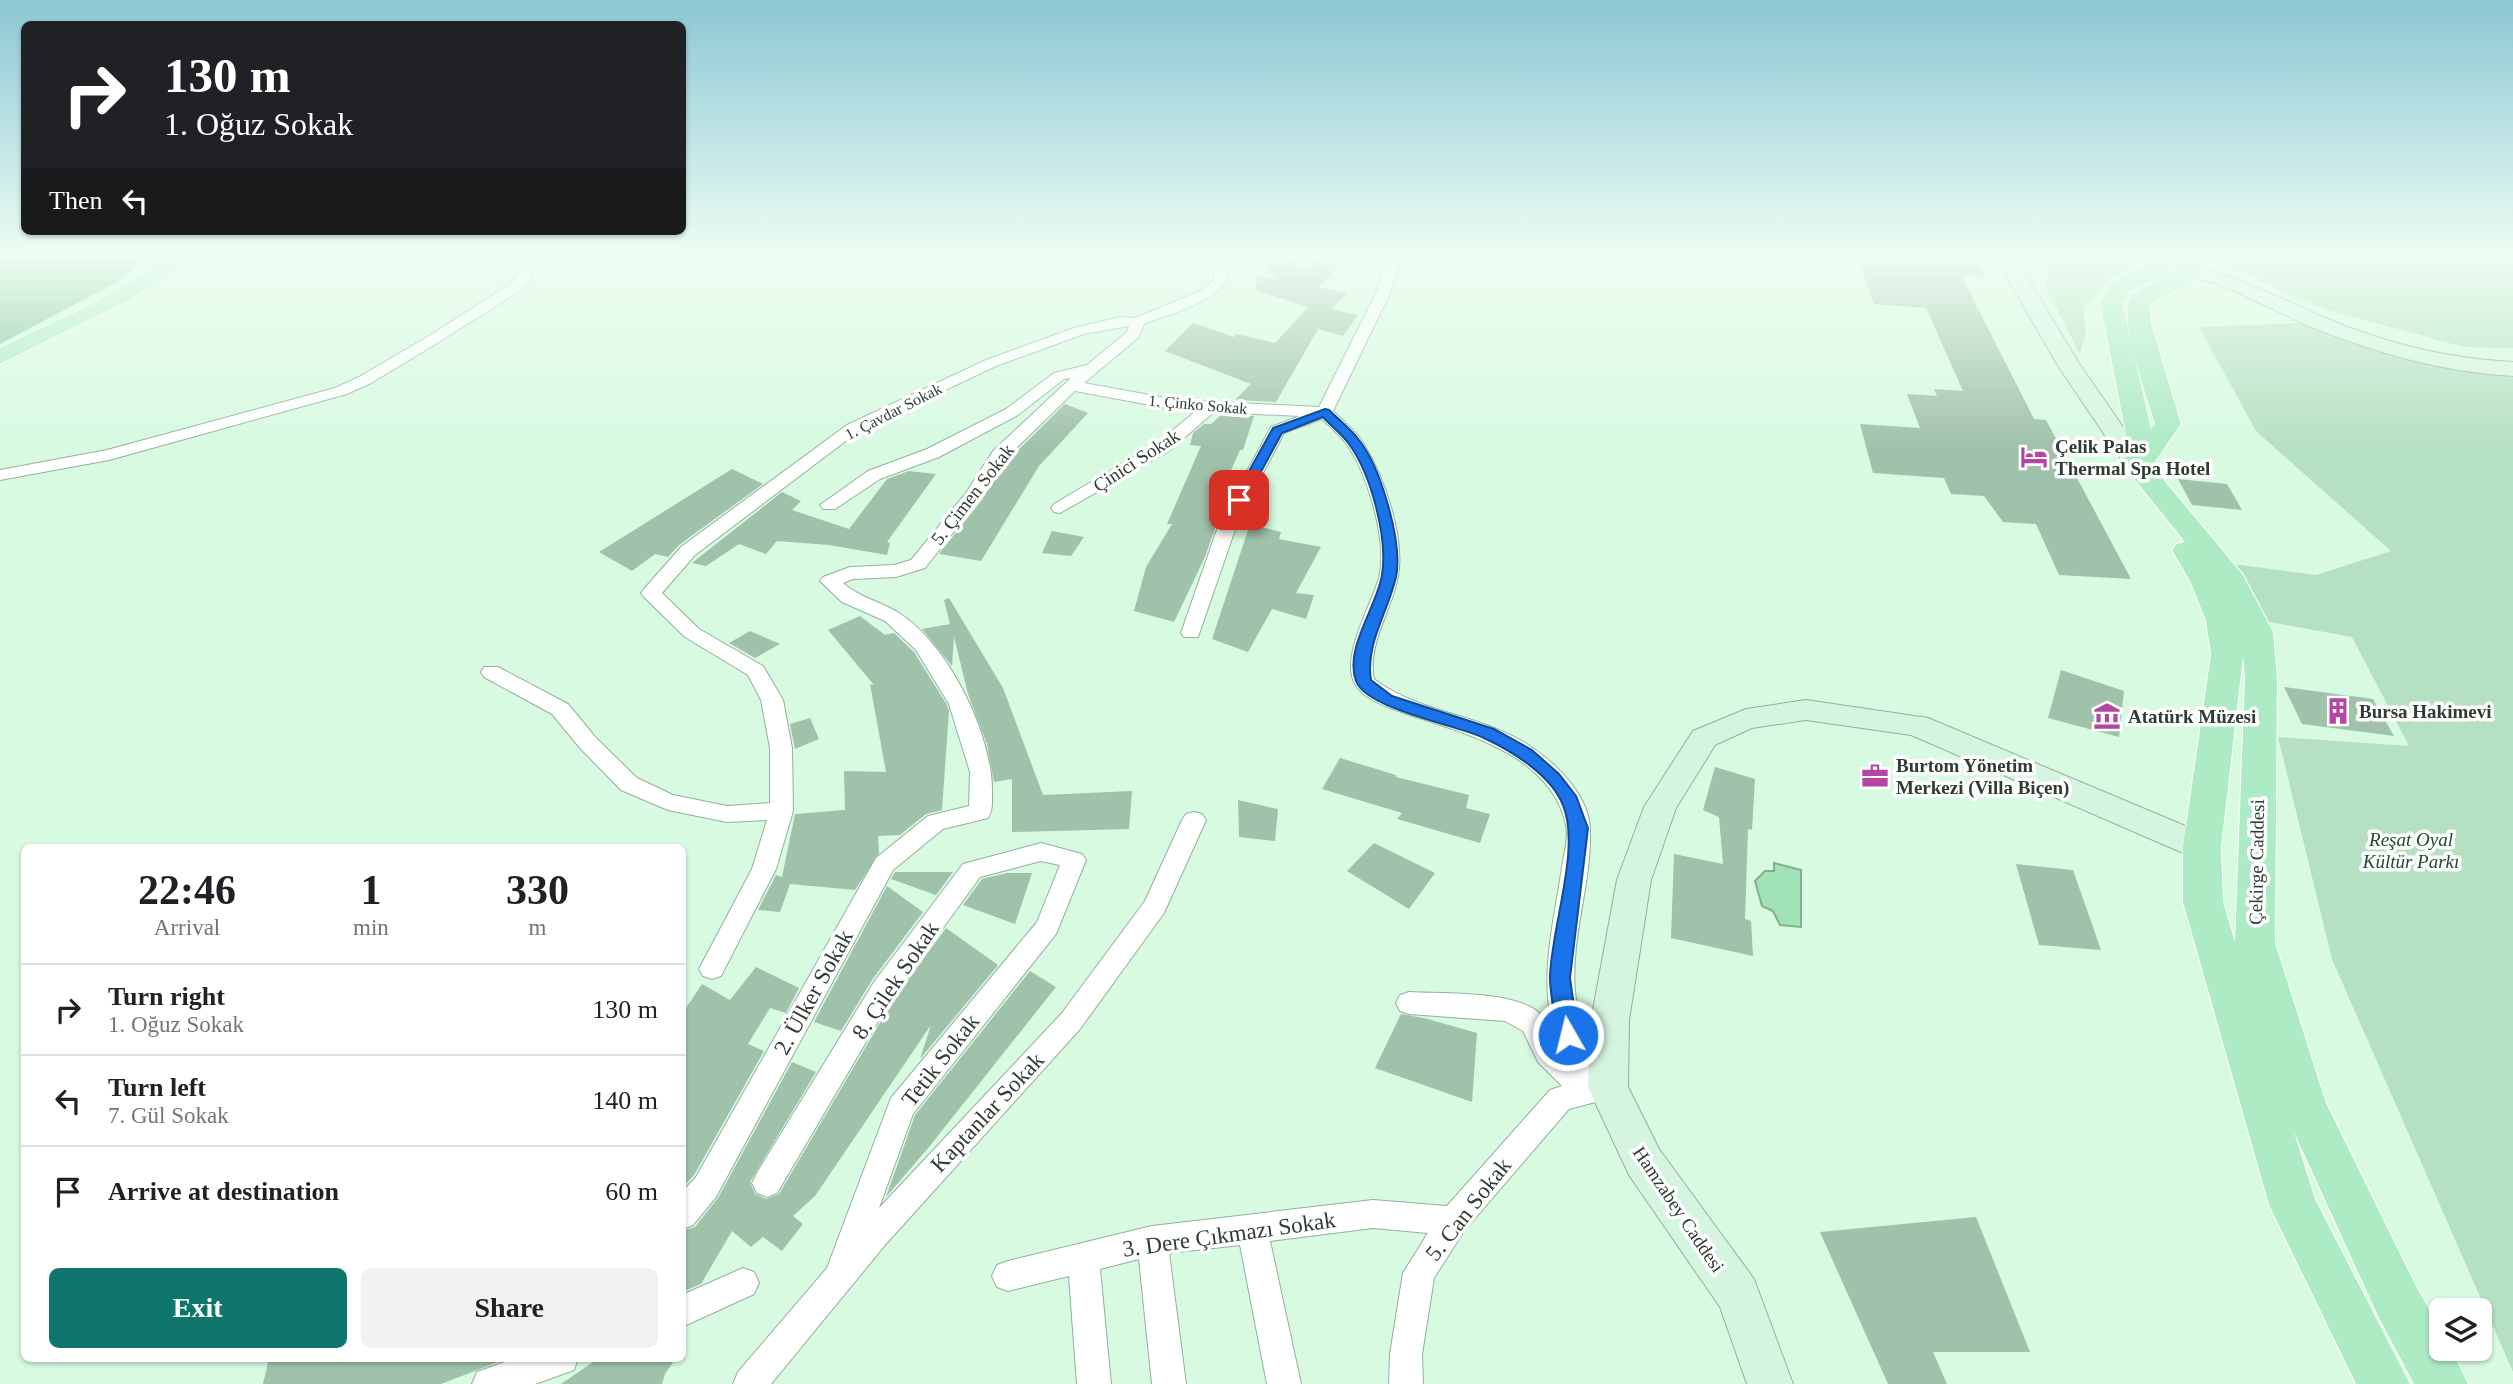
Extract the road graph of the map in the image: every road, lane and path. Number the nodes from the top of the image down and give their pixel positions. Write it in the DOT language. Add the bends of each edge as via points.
graph roads {
  1 [pos="72,320"];
  2 [pos="466,320"];
  3 [pos="1143,320"];
  4 [pos="1368,320"];
  5 [pos="2042,320"];
  6 [pos="2139,320"];
  7 [pos="2312,320"];
  8 [pos="2333,320"];
  9 [pos="1137,322"];
  10 [pos="0,357"];
  11 [pos="2513,359"];
  12 [pos="1090,369"];
  13 [pos="2513,369"];
  14 [pos="1074,383"];
  15 [pos="1210,407"];
  16 [pos="1325,412"];
  17 [pos="2138,466"];
  18 [pos="0,475"];
  19 [pos="828,505"];
  20 [pos="1060,508"];
  21 [pos="1191,633"];
  22 [pos="491,671"];
  23 [pos="781,811"];
  24 [pos="980,812"];
  25 [pos="1194,820"];
  26 [pos="2202,847"];
  27 [pos="1074,860"];
  28 [pos="2253,906"];
  29 [pos="712,969"];
  30 [pos="1409,1003"];
  31 [pos="1608,1087"];
  32 [pos="768,1183"];
  33 [pos="686,1210"];
  34 [pos="1453,1221"];
  35 [pos="1252,1229"];
  36 [pos="1152,1241"];
  37 [pos="1083,1258"];
  38 [pos="1008,1276"];
  39 [pos="839,1277"];
  40 [pos="743,1283"];
  41 [pos="686,1309"];
  42 [pos="551,1362"];
  43 [pos="489,1384"];
  44 [pos="750,1384"];
  45 [pos="1094,1384"];
  46 [pos="1169,1384"];
  47 [pos="1284,1384"];
  48 [pos="1406,1384"];
  49 [pos="1770,1384"];
  50 [pos="2384,1384"];
  51 [pos="2442,1384"];
  1 -- 10 [label="main road"];
  2 -- 18 [label="street" via="341,391 109,455"];
  3 -- 9 [label="street"];
  4 -- 16 [label="street"];
  5 -- 17 [label="main road, Çekirge Caddesi"];
  6 -- 17 [label="main road" via="2168,424"];
  7 -- 13 [label="main road" via="2375,342 2458,362"];
  8 -- 11 [label="main road" via="2443,351"];
  9 -- 12 [label="street, 5. Çimen Sokak" via="1134,334"];
  9 -- 23 [label="street, 1. Çavdar Sokak" via="1120,321 1079,331 991,363 853,428 688,551 652,593 692,634 756,671 772,700 781,748"];
  12 -- 14 [label="street, 5. Çimen Sokak"];
  12 -- 19 [label="street" via="1059,376 1012,412 933,453 874,475"];
  14 -- 15 [label="street, 1. Çinko Sokak" via="1125,397"];
  14 -- 24 [label="street, 5. Çimen Sokak" via="999,455 973,496 918,564 896,571 850,573 830,581 849,598 892,617 924,646 960,704 981,772"];
  15 -- 16 [label="street, 1. Çinko Sokak"];
  15 -- 20 [label="street, Çinici Sokak" via="1163,447"];
  16 -- 21 [label="street" via="1277,430 1229,520"];
  16 -- 31 [label="street" via="1355,443 1375,485 1388,533 1389,575 1360,661 1364,682 1386,699 1488,733 1526,754 1570,800 1579,828 1560,978 1568,1035"];
  17 -- 26 [label="main road, Çekirge Caddesi" via="2206,583 2222,621 2227,654"];
  17 -- 28 [label="main road, Çekirge Caddesi" via="2232,581 2257,632 2260,678"];
  22 -- 23 [label="street" via="560,709 629,784 668,802 727,814"];
  23 -- 29 [label="street" via="764,869"];
  24 -- 33 [label="street, 2. Ülker Sokak" via="936,822 884,864 706,1187"];
  25 -- 39 [label="street, Kaptanlar Sokak" via="1155,905 1072,1021"];
  26 -- 28 [label="main road" via="2223,859 2238,876"];
  26 -- 31 [label="main road, Hamzabey Caddesi" via="1917,725 1807,710 1746,719 1704,738 1660,807 1634,880 1610,1020"];
  26 -- 50 [label="main road, Çekirge Caddesi" via="2203,902 2294,1205"];
  27 -- 32 [label="street, 8. Çilek Sokak" via="1041,852 972,870 883,990"];
  27 -- 39 [label="street, Tetik Sokak" via="1047,927 901,1107"];
  28 -- 51 [label="main road, Çekirge Caddesi" via="2255,943 2304,1105 2397,1301"];
  30 -- 31 [label="street" via="1510,1010 1532,1023 1548,1054 1576,1082"];
  31 -- 34 [label="street, 5. Can Sokak" via="1560,1100"];
  31 -- 49 [label="main road, Hamzabey Caddesi" via="1644,1162 1738,1294"];
  34 -- 35 [label="street, 3. Dere Çıkmazı Sokak" via="1373,1214"];
  34 -- 48 [label="street, 5. Can Sokak" via="1419,1273"];
  35 -- 36 [label="street, 3. Dere Çıkmazı Sokak"];
  35 -- 47 [label="street"];
  36 -- 37 [label="street, 3. Dere Çıkmazı Sokak"];
  36 -- 46 [label="street"];
  37 -- 38 [label="street, 3. Dere Çıkmazı Sokak"];
  37 -- 45 [label="street"];
  39 -- 44 [label="street, Kaptanlar Sokak"];
  40 -- 41 [label="street"];
  42 -- 43 [label="street"];
}
